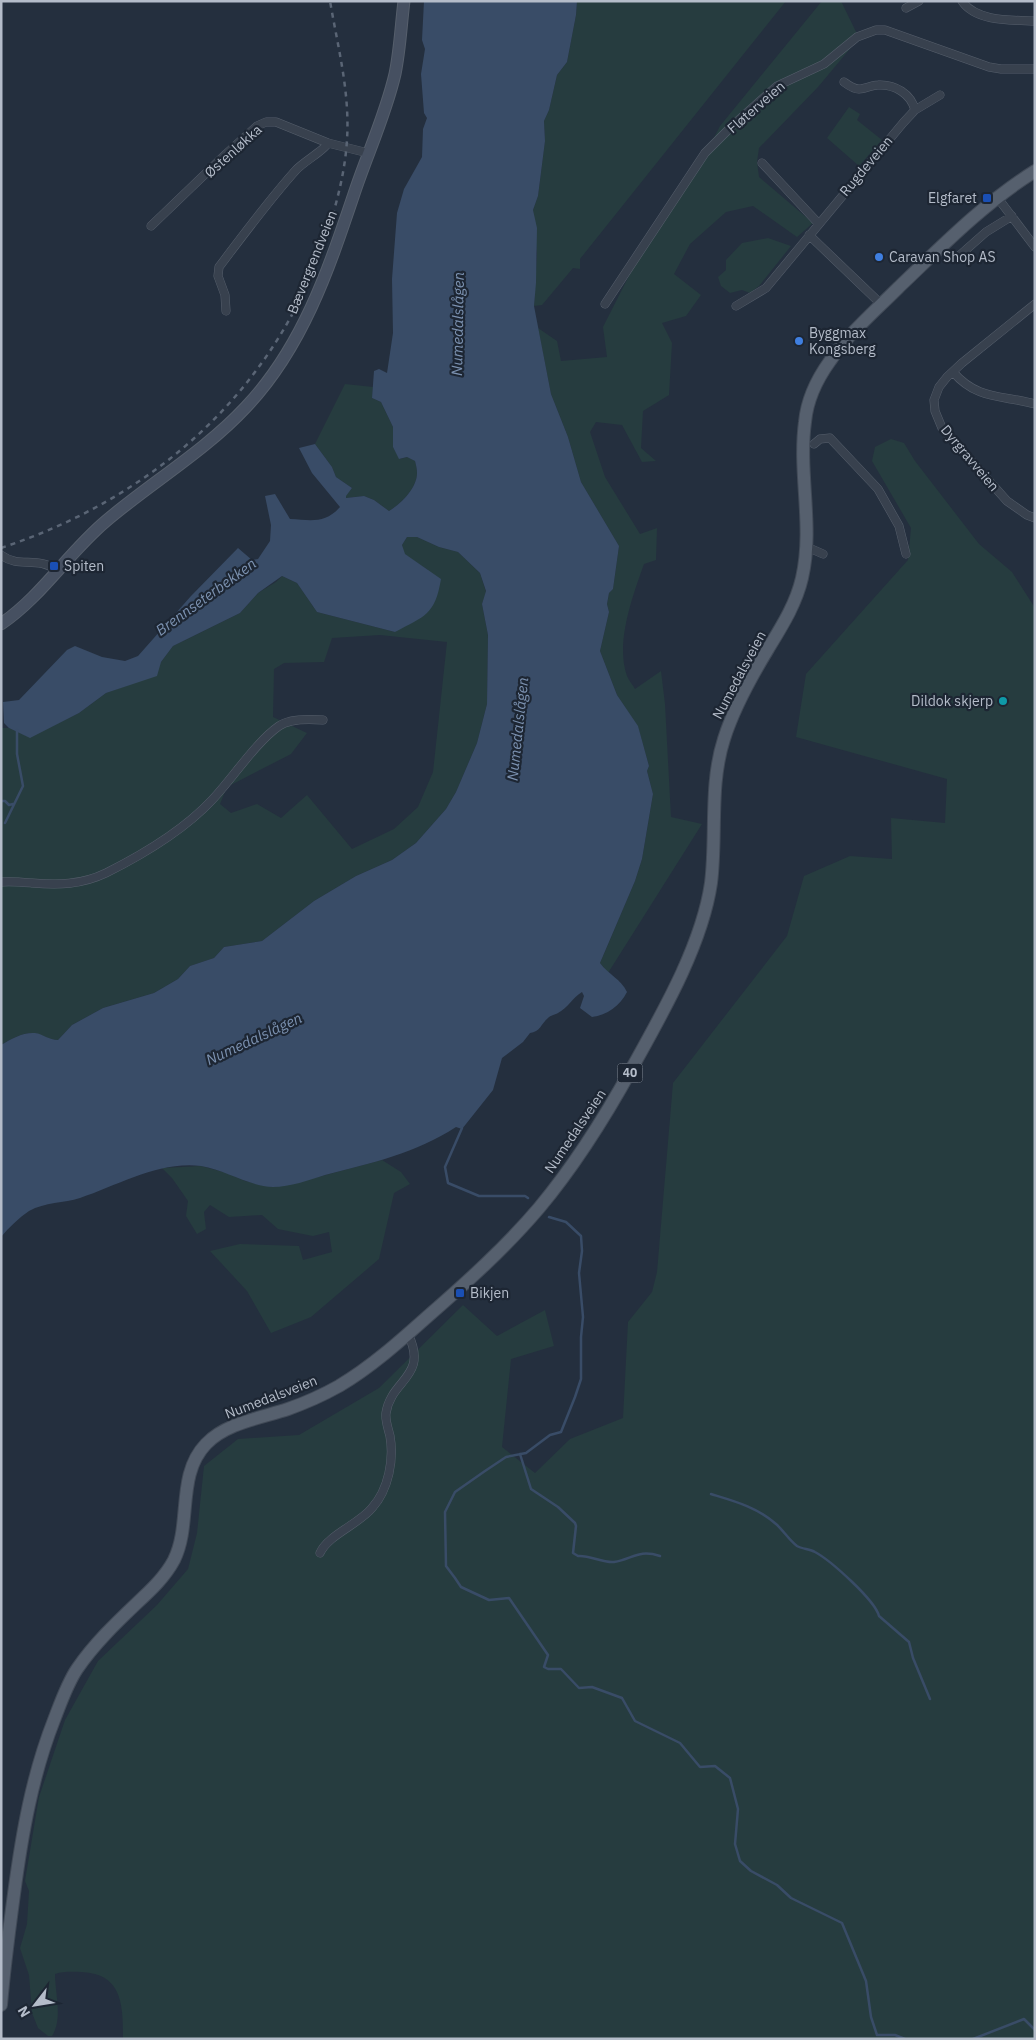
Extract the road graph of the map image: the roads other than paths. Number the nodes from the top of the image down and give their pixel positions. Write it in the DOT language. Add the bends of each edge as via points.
graph roads {
  1 [pos="404,1"];
  2 [pos="919,1"];
  3 [pos="962,1"];
  4 [pos="906,8"];
  5 [pos="1035,22"];
  6 [pos="1035,69"];
  7 [pos="844,82"];
  8 [pos="940,95"];
  9 [pos="915,110"];
  10 [pos="328,143"];
  11 [pos="368,154"];
  12 [pos="762,163"];
  13 [pos="1035,171"];
  14 [pos="997,197"];
  15 [pos="1012,216"];
  16 [pos="818,223"];
  17 [pos="151,226"];
  18 [pos="809,235"];
  19 [pos="1035,246"];
  20 [pos="960,255"];
  21 [pos="606,304"];
  22 [pos="881,304"];
  23 [pos="1035,304"];
  24 [pos="736,306"];
  25 [pos="226,311"];
  26 [pos="953,372"];
  27 [pos="1035,404"];
  28 [pos="814,444"];
  29 [pos="1035,518"];
  30 [pos="807,547"];
  31 [pos="823,554"];
  32 [pos="906,554"];
  33 [pos="1,555"];
  34 [pos="58,571"];
  35 [pos="1,624"];
  36 [pos="323,720"];
  37 [pos="1,882"];
  38 [pos="408,1334"];
  39 [pos="320,1553"];
  40 [pos="1,2005"];
  1 -- 11 [label="main road, Bævergrendveien" via="395,74"];
  2 -- 4 [label="street"];
  3 -- 5 [label="street" via="980,15"];
  6 -- 21 [label="street, Fløterveien" via="988,67 886,30 856,37 824,64 777,86 705,153"];
  7 -- 9 [label="street" via="859,89 879,85 897,89 908,95"];
  8 -- 9 [label="street, Rugdeveien"];
  9 -- 16 [label="street, Rugdeveien"];
  10 -- 11 [label="street, Østenløkka"];
  10 -- 17 [label="street, Østenløkka" via="276,122 262,123"];
  10 -- 25 [label="street" via="325,149 297,169 219,267"];
  11 -- 34 [label="main road, Bævergrendveien" via="319,290 273,374 230,424 104,522"];
  12 -- 16 [label="street"];
  13 -- 14 [label="main road, Numedalsveien / 40"];
  14 -- 15 [label="street"];
  14 -- 22 [label="main road, Numedalsveien / 40"];
  15 -- 19 [label="street"];
  15 -- 20 [label="street" via="986,232"];
  16 -- 18 [label="street, Rugdeveien"];
  18 -- 22 [label="street"];
  18 -- 24 [label="street, Rugdeveien" via="766,288"];
  22 -- 30 [label="main road, Numedalsveien / 40" via="838,349 811,396 803,447"];
  23 -- 26 [label="street, Dyrgravveien"];
  26 -- 27 [label="street" via="984,395"];
  26 -- 29 [label="street, Dyrgravveien" via="939,387 934,400 942,428 1007,500"];
  28 -- 32 [label="street" via="820,439 830,438 878,489 900,526"];
  30 -- 31 [label="street"];
  30 -- 38 [label="main road, Numedalsveien / 40" via="802,576 791,608 752,677 726,733 718,762 713,864 708,897 689,956 648,1038 586,1145 542,1204 476,1273"];
  33 -- 34 [label="street" via="15,562 44,563"];
  34 -- 35 [label="main road, Bævergrendveien" via="24,607"];
  36 -- 37 [label="street" via="280,726 194,817 166,838 106,873 83,882 66,884"];
  38 -- 39 [label="street" via="415,1351 414,1359 386,1414 391,1465 384,1486 373,1507 328,1542"];
  38 -- 40 [label="main road, Numedalsveien / 40" via="370,1365 333,1389 220,1433 199,1453 188,1482 185,1526 175,1558 155,1586 108,1631 77,1670 44,1746 23,1832"];
}
